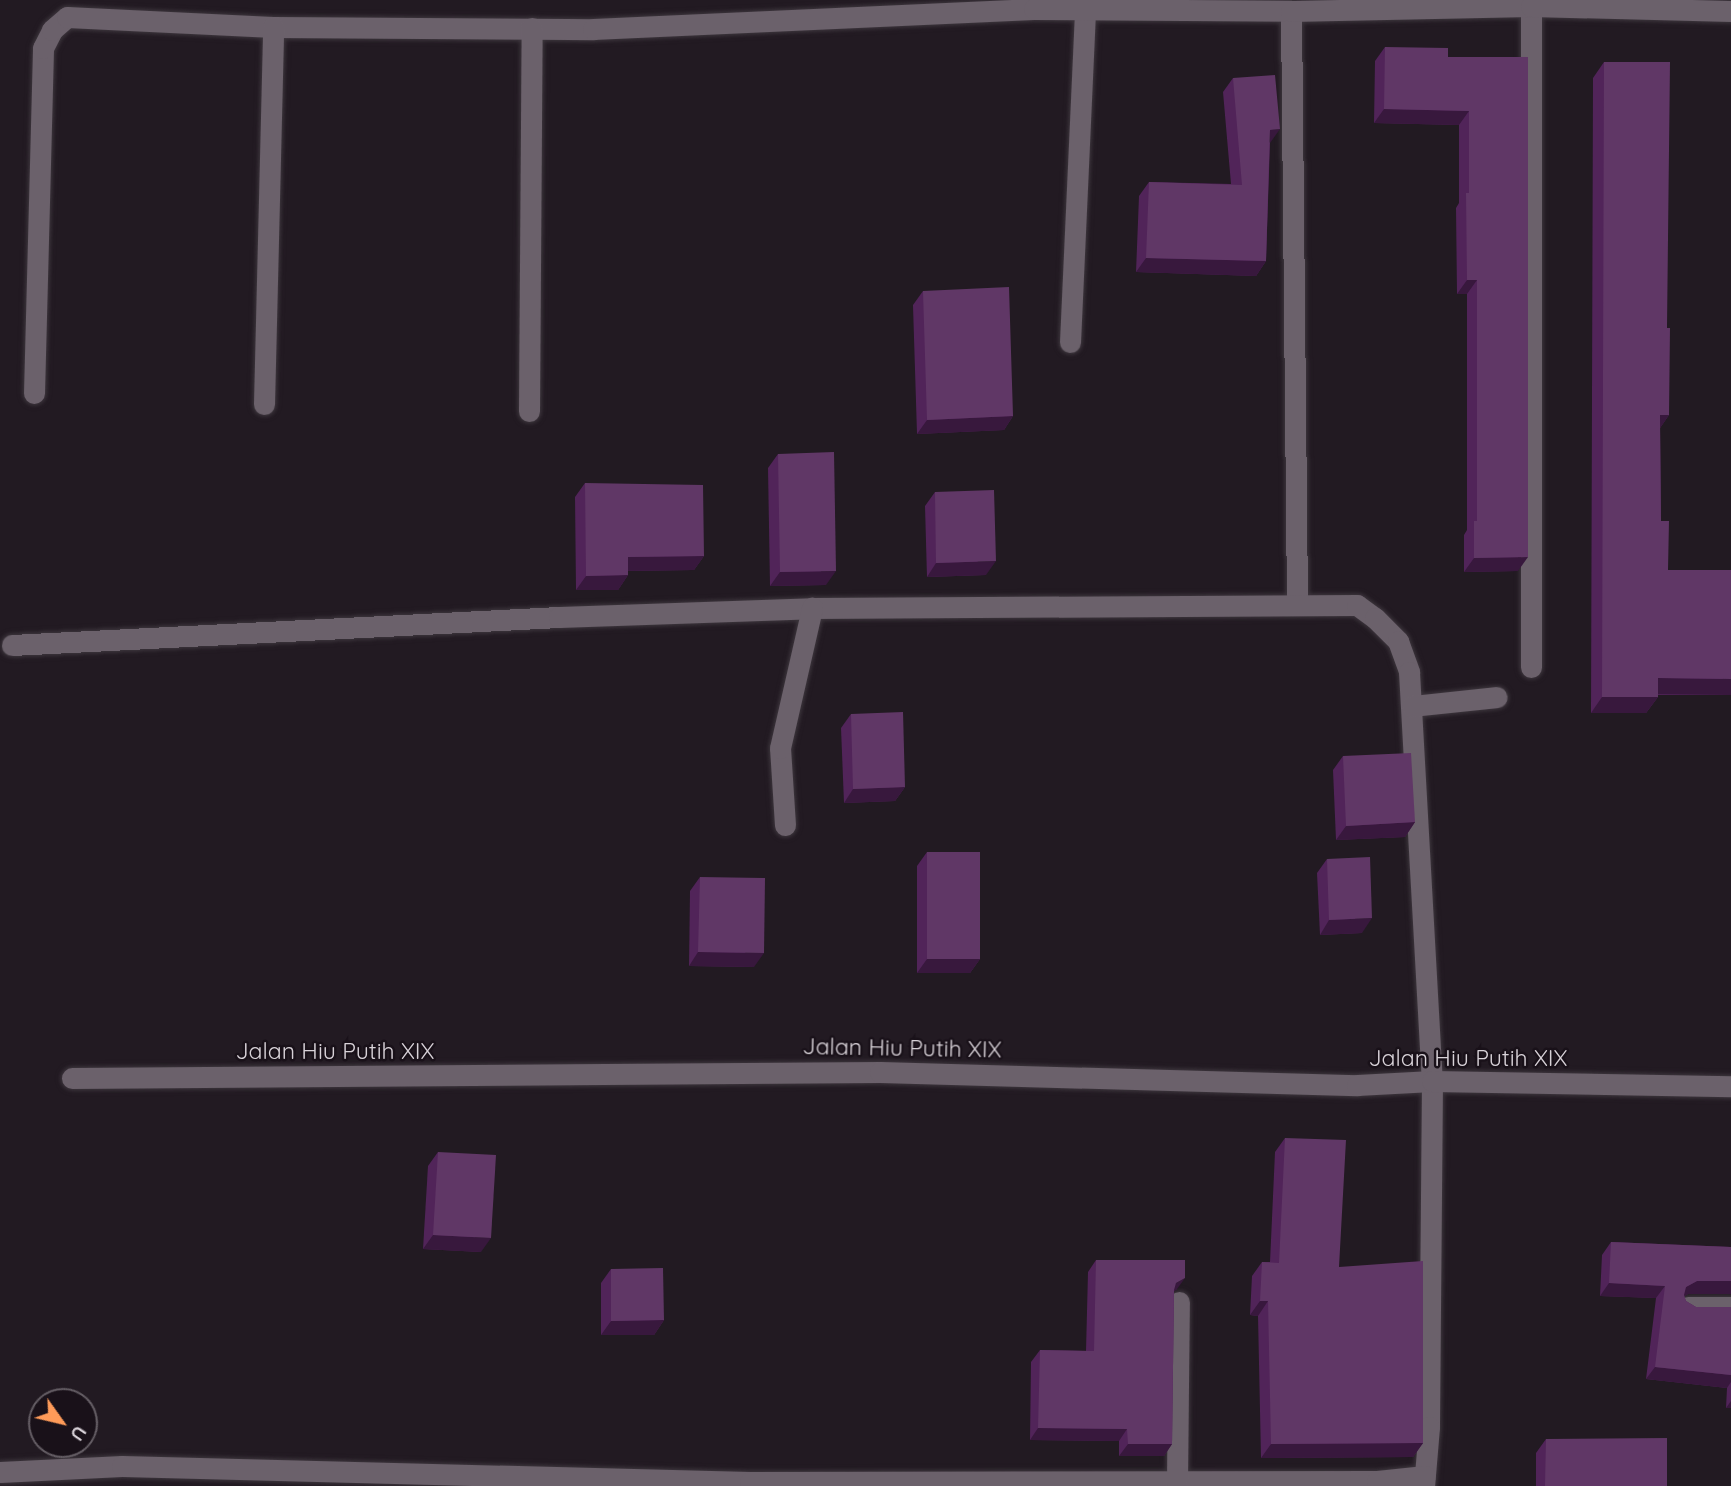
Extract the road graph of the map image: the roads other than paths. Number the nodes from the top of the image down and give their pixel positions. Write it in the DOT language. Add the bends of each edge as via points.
graph roads {
  1 [pos="1579,4"];
  2 [pos="1531,6"];
  3 [pos="1085,9"];
  4 [pos="1290,11"];
  5 [pos="1731,11"];
  6 [pos="273,27"];
  7 [pos="532,28"];
  8 [pos="1070,342"];
  9 [pos="34,393"];
  10 [pos="264,404"];
  11 [pos="529,411"];
  12 [pos="1297,604"];
  13 [pos="812,608"];
  14 [pos="12,645"];
  15 [pos="1531,667"];
  16 [pos="1497,697"];
  17 [pos="1412,706"];
  18 [pos="785,825"];
  19 [pos="72,1078"];
  20 [pos="1432,1081"];
  21 [pos="1731,1086"];
  22 [pos="1179,1302"];
  23 [pos="1688,1307"];
  24 [pos="1731,1307"];
  25 [pos="0,1472"];
  26 [pos="1177,1481"];
  27 [pos="1425,1481"];
  28 [pos="823,1484"];
  1 -- 2 [label="street"];
  1 -- 5 [label="street"];
  2 -- 4 [label="street"];
  2 -- 15 [label="street"];
  3 -- 4 [label="street"];
  3 -- 7 [label="street"];
  3 -- 8 [label="street"];
  4 -- 12 [label="street"];
  6 -- 7 [label="street"];
  6 -- 9 [label="street" via="68,17 52,30 43,48"];
  6 -- 10 [label="street"];
  7 -- 11 [label="street"];
  12 -- 13 [label="street"];
  12 -- 17 [label="street" via="1357,605 1375,618 1398,641 1409,672"];
  13 -- 14 [label="street"];
  13 -- 18 [label="street" via="780,748"];
  16 -- 17 [label="street"];
  17 -- 20 [label="street"];
  19 -- 20 [label="street, Jalan Hiu Putih XIX" via="880,1072 1357,1085"];
  20 -- 21 [label="street, Jalan Hiu Putih XIX"];
  20 -- 27 [label="street"];
  22 -- 26 [label="street"];
  23 -- 24 [label="street"];
  25 -- 28 [label="street" via="122,1466"];
  26 -- 27 [label="street"];
  26 -- 28 [label="street"];
}
